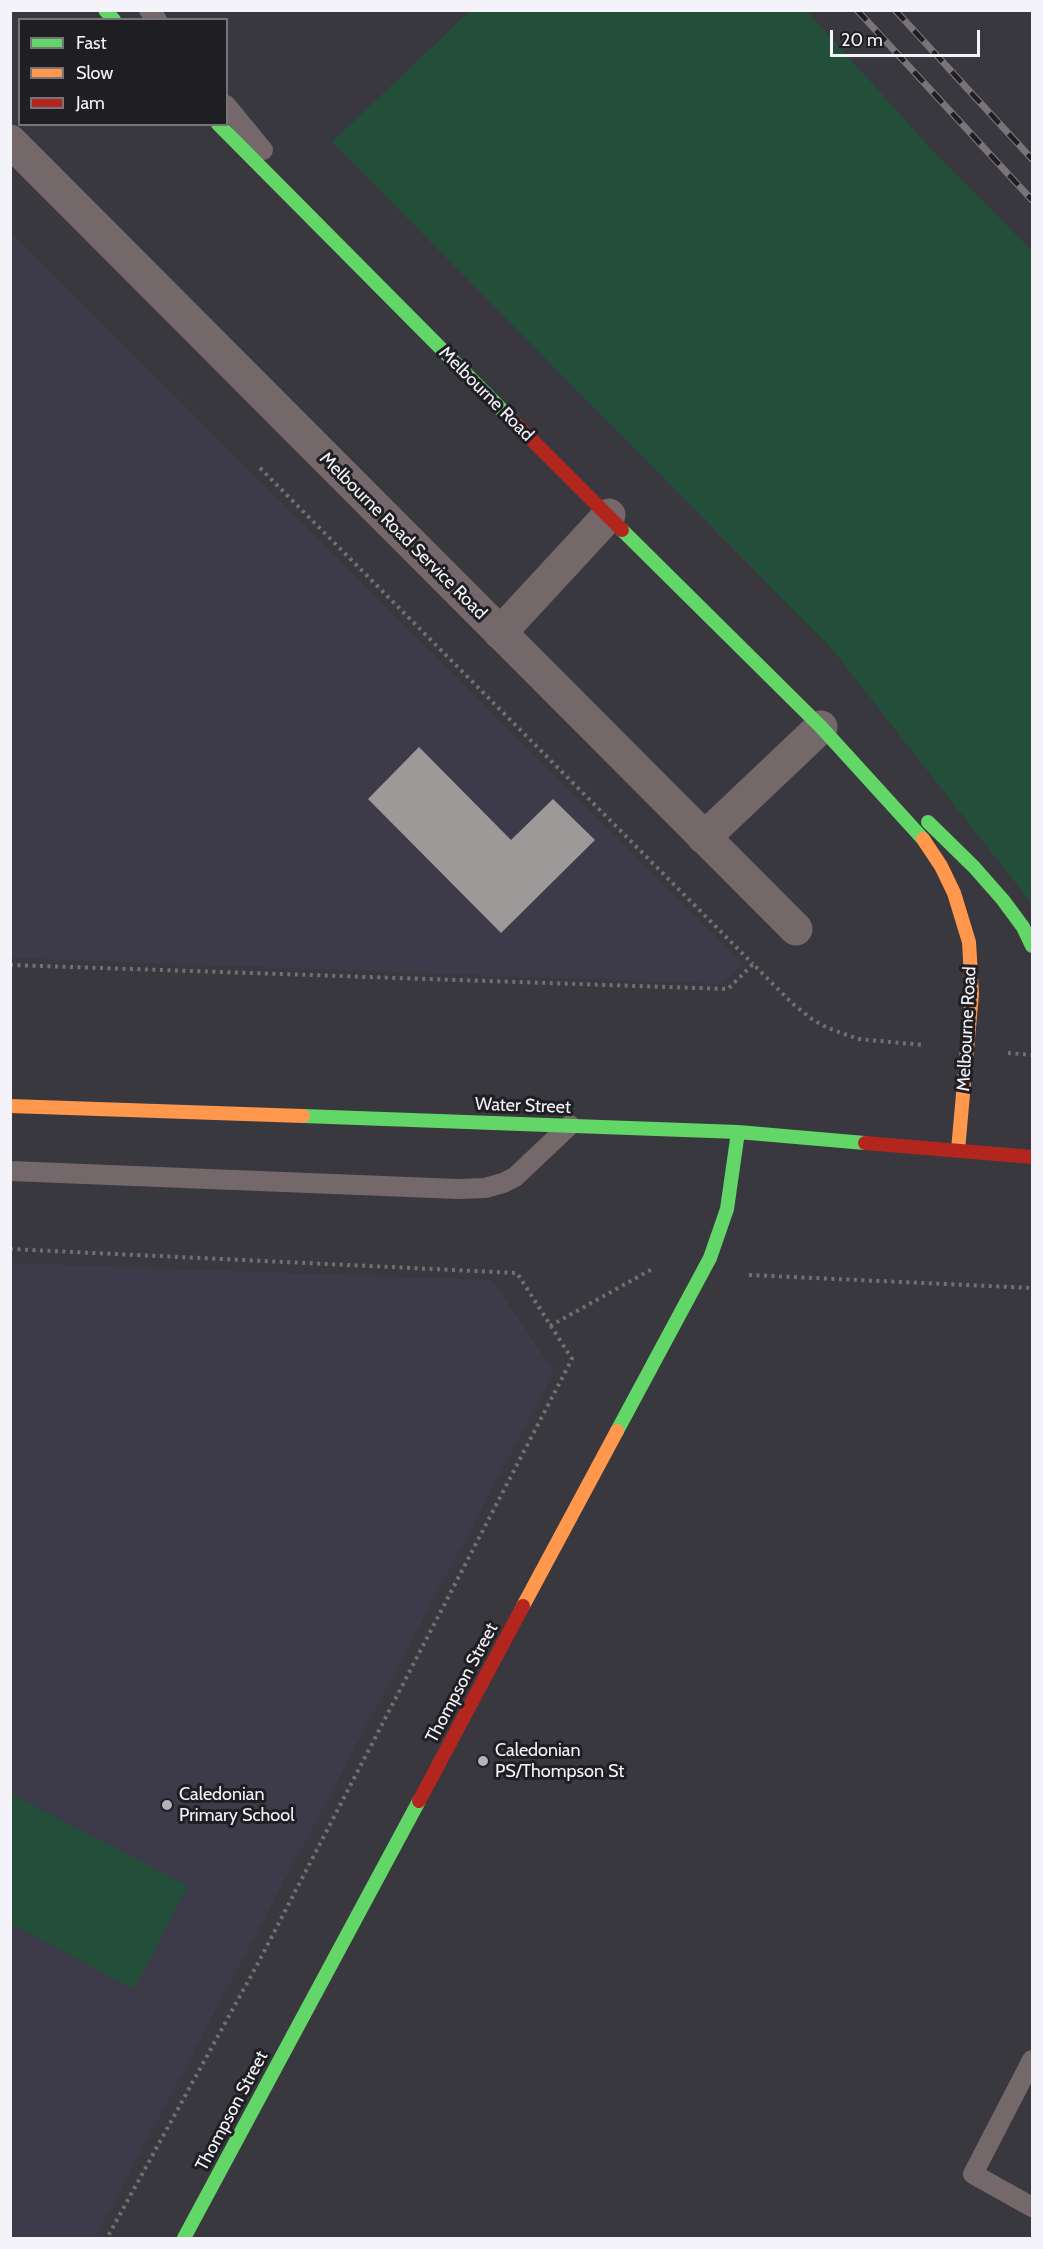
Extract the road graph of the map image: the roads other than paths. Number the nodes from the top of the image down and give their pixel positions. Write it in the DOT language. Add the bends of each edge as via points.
graph roads {
  1 [pos="228,107"];
  2 [pos="220,126"];
  3 [pos="10,141"];
  4 [pos="363,272"];
  5 [pos="609,515"];
  6 [pos="500,633"];
  7 [pos="826,733"];
  8 [pos="704,838"];
  9 [pos="796,929"];
  10 [pos="1032,946"];
  11 [pos="10,1106"];
  12 [pos="570,1125"];
  13 [pos="738,1132"];
  14 [pos="958,1150"];
  15 [pos="1032,1157"];
  16 [pos="10,1171"];
  17 [pos="1032,2060"];
  18 [pos="1032,2206"];
  19 [pos="184,2238"];
  1 -- 4 [label="lane, Melbourne Road"];
  2 -- 4 [label="street, Melbourne Road"];
  3 -- 6 [label="street, Melbourne Road Service Road"];
  4 -- 5 [label="street, Melbourne Road"];
  5 -- 6 [label="street"];
  5 -- 7 [label="street, Melbourne Road"];
  6 -- 8 [label="street, Melbourne Road Service Road"];
  7 -- 8 [label="street"];
  7 -- 10 [label="street, Melbourne Road" via="937,829 974,867 1023,927"];
  7 -- 14 [label="street, Melbourne Road" via="918,832 942,866 954,893 969,942 971,969"];
  8 -- 9 [label="street, Melbourne Road Service Road"];
  11 -- 12 [label="street, Water Street"];
  12 -- 13 [label="street, Water Street"];
  12 -- 16 [label="lane" via="514,1177 485,1188"];
  13 -- 14 [label="street, Water Street"];
  13 -- 19 [label="street, Thompson Street" via="724,1221 710,1258"];
  14 -- 15 [label="street, Water Street"];
  17 -- 18 [label="lane" via="973,2174"];
}
